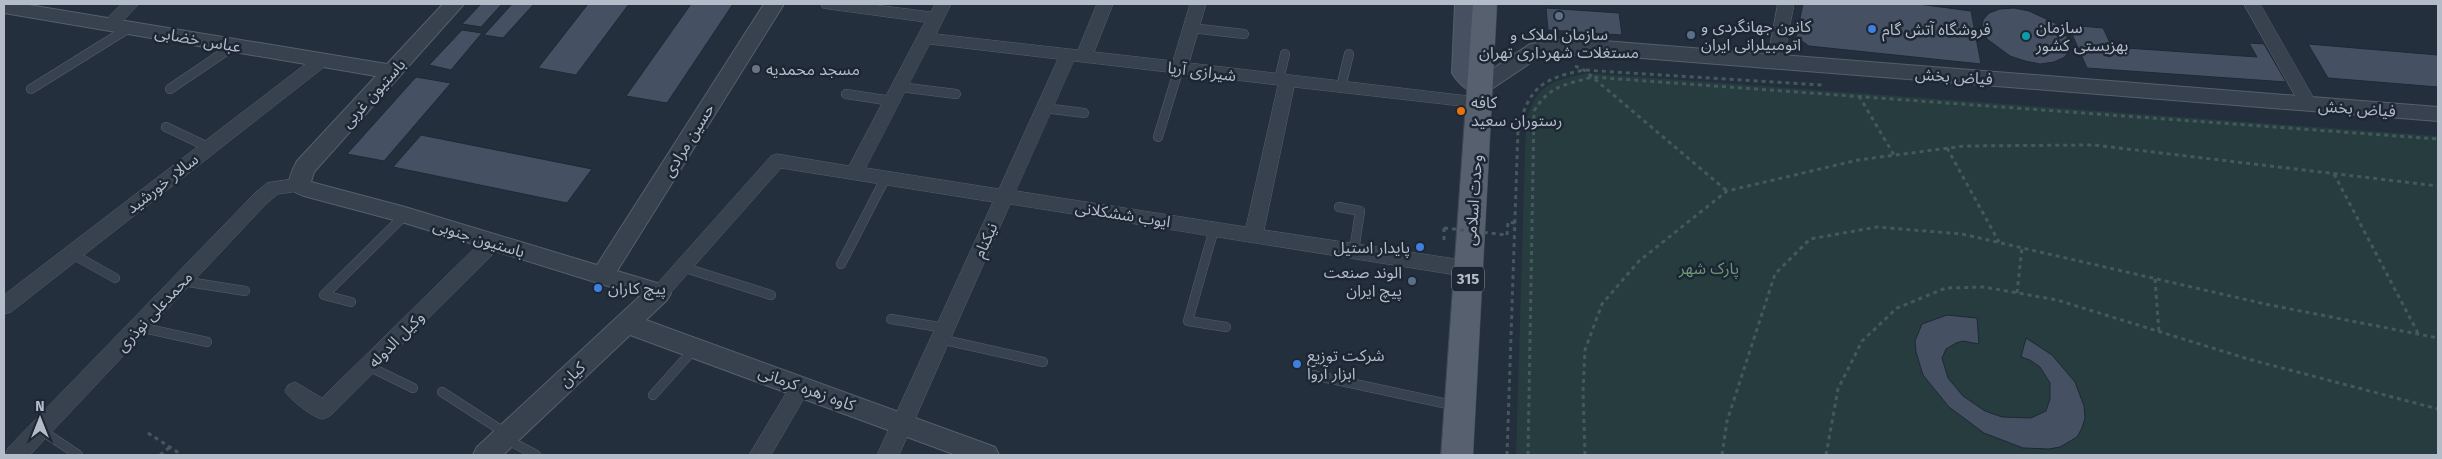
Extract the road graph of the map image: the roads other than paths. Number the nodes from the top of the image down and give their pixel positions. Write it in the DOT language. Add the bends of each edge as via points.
graph roads {
  1 [pos="131,4"];
  2 [pos="454,4"];
  3 [pos="774,4"];
  4 [pos="829,4"];
  5 [pos="943,4"];
  6 [pos="1105,4"];
  7 [pos="1198,4"];
  8 [pos="1466,4"];
  9 [pos="1486,4"];
  10 [pos="1786,4"];
  11 [pos="2252,4"];
  12 [pos="4,7"];
  13 [pos="928,17"];
  14 [pos="110,24"];
  15 [pos="129,28"];
  16 [pos="1191,28"];
  17 [pos="1244,34"];
  18 [pos="925,38"];
  19 [pos="235,45"];
  20 [pos="1285,54"];
  21 [pos="1348,54"];
  22 [pos="1076,56"];
  23 [pos="322,60"];
  24 [pos="1775,62"];
  25 [pos="1179,68"];
  26 [pos="393,72"];
  27 [pos="1283,80"];
  28 [pos="1342,87"];
  29 [pos="31,89"];
  30 [pos="170,89"];
  31 [pos="846,94"];
  32 [pos="896,94"];
  33 [pos="956,94"];
  34 [pos="1480,94"];
  35 [pos="2308,104"];
  36 [pos="1044,108"];
  37 [pos="1084,113"];
  38 [pos="2438,114"];
  39 [pos="166,127"];
  40 [pos="1158,137"];
  41 [pos="208,147"];
  42 [pos="855,172"];
  43 [pos="886,177"];
  44 [pos="300,185"];
  45 [pos="1004,196"];
  46 [pos="1339,207"];
  47 [pos="405,215"];
  48 [pos="1214,229"];
  49 [pos="1254,235"];
  50 [pos="493,242"];
  51 [pos="1354,251"];
  52 [pos="72,254"];
  53 [pos="841,264"];
  54 [pos="682,267"];
  55 [pos="1469,269"];
  56 [pos="602,276"];
  57 [pos="115,278"];
  58 [pos="182,282"];
  59 [pos="245,291"];
  60 [pos="659,293"];
  61 [pos="771,296"];
  62 [pos="351,302"];
  63 [pos="4,306"];
  64 [pos="891,319"];
  65 [pos="626,323"];
  66 [pos="139,327"];
  67 [pos="1226,327"];
  68 [pos="942,333"];
  69 [pos="207,342"];
  70 [pos="696,347"];
  71 [pos="1043,362"];
  72 [pos="368,366"];
  73 [pos="1312,375"];
  74 [pos="801,386"];
  75 [pos="413,388"];
  76 [pos="295,391"];
  77 [pos="442,392"];
  78 [pos="653,395"];
  79 [pos="1460,407"];
  80 [pos="902,424"];
  81 [pos="41,430"];
  82 [pos="506,437"];
  83 [pos="16,455"];
  84 [pos="78,455"];
  85 [pos="486,455"];
  86 [pos="536,455"];
  87 [pos="760,455"];
  88 [pos="888,455"];
  89 [pos="986,455"];
  90 [pos="1457,455"];
  1 -- 14 [label="street"];
  2 -- 26 [label="street, باستیون غربی"];
  3 -- 56 [label="street, حسین مرادی"];
  4 -- 13 [label="street"];
  5 -- 18 [label="street"];
  6 -- 22 [label="street"];
  7 -- 16 [label="street"];
  8 -- 34 [label="main road" via="1464,73"];
  9 -- 34 [label="main road, وحدت اسلامی"];
  10 -- 24 [label="street"];
  11 -- 35 [label="street"];
  12 -- 14 [label="street, عباس خضابی"];
  14 -- 15 [label="street, عباس خضابی"];
  15 -- 19 [label="street, عباس خضابی"];
  15 -- 29 [label="lane"];
  16 -- 17 [label="lane"];
  16 -- 25 [label="street"];
  18 -- 22 [label="street, شیرازی آریا"];
  18 -- 32 [label="street"];
  19 -- 23 [label="street, عباس خضابی"];
  19 -- 30 [label="lane"];
  20 -- 27 [label="lane"];
  21 -- 28 [label="lane"];
  22 -- 25 [label="street, شیرازی آریا"];
  22 -- 36 [label="street, نیکنام"];
  23 -- 26 [label="street, عباس خضابی"];
  23 -- 41 [label="street, سالار خورشید"];
  24 -- 34 [label="street, فیاض بخش" via="1604,48 1551,47 1537,49"];
  24 -- 35 [label="street, فیاض بخش"];
  25 -- 27 [label="street, شیرازی آریا"];
  25 -- 40 [label="lane"];
  26 -- 44 [label="street, باستیون غربی" via="306,167 300,177"];
  27 -- 28 [label="street, شیرازی آریا"];
  27 -- 49 [label="street"];
  28 -- 34 [label="street, شیرازی آریا"];
  31 -- 32 [label="lane"];
  32 -- 33 [label="lane"];
  32 -- 42 [label="street"];
  34 -- 55 [label="main road, وحدت اسلامی / 315"];
  35 -- 38 [label="street, فیاض بخش"];
  36 -- 37 [label="lane"];
  36 -- 45 [label="street, نیکنام"];
  39 -- 41 [label="lane"];
  41 -- 52 [label="street, سالار خورشید"];
  42 -- 43 [label="street, ایوب ششکلانی"];
  42 -- 54 [label="street, ایوب ششکلانی" via="777,161"];
  43 -- 45 [label="street, ایوب ششکلانی"];
  43 -- 53 [label="lane"];
  44 -- 47 [label="street, باستیون جنوبی"];
  44 -- 58 [label="street, محمدعلی نوذری" via="280,186 268,192"];
  45 -- 48 [label="street, ایوب ششکلانی"];
  45 -- 68 [label="street, نیکنام"];
  46 -- 51 [label="lane" via="1360,210"];
  47 -- 50 [label="street, باستیون جنوبی"];
  47 -- 62 [label="lane" via="324,296"];
  48 -- 49 [label="street, ایوب ششکلانی"];
  48 -- 67 [label="lane" via="1188,321"];
  49 -- 51 [label="street, ایوب ششکلانی"];
  50 -- 56 [label="street, باستیون جنوبی"];
  50 -- 72 [label="street, وکیل الدوله"];
  51 -- 55 [label="street, ایوب ششکلانی"];
  52 -- 57 [label="lane"];
  52 -- 63 [label="street, سالار خورشید"];
  54 -- 60 [label="street"];
  54 -- 61 [label="lane"];
  55 -- 79 [label="main road, وحدت اسلامی / 315"];
  56 -- 60 [label="street, باستیون جنوبی"];
  58 -- 59 [label="lane"];
  58 -- 66 [label="street, محمدعلی نوذری"];
  60 -- 65 [label="street, کیان"];
  64 -- 68 [label="lane"];
  65 -- 70 [label="street, کاوه زهره کرمانی"];
  65 -- 82 [label="street, کیان"];
  66 -- 69 [label="lane"];
  66 -- 81 [label="street, محمدعلی نوذری"];
  68 -- 71 [label="lane"];
  68 -- 80 [label="street, نیکنام"];
  70 -- 74 [label="street, کاوه زهره کرمانی"];
  70 -- 78 [label="lane"];
  72 -- 75 [label="lane"];
  72 -- 76 [label="street, وکیل الدوله" via="323,410"];
  73 -- 79 [label="lane"];
  74 -- 80 [label="street, کاوه زهره کرمانی"];
  74 -- 87 [label="street"];
  77 -- 82 [label="lane"];
  79 -- 90 [label="main road, وحدت اسلامی / 315"];
  80 -- 88 [label="street"];
  80 -- 89 [label="street, کاوه زهره کرمانی"];
  81 -- 83 [label="street, محمدعلی نوذری"];
  81 -- 84 [label="lane"];
  82 -- 85 [label="street, کیان"];
  82 -- 86 [label="lane"];
}
